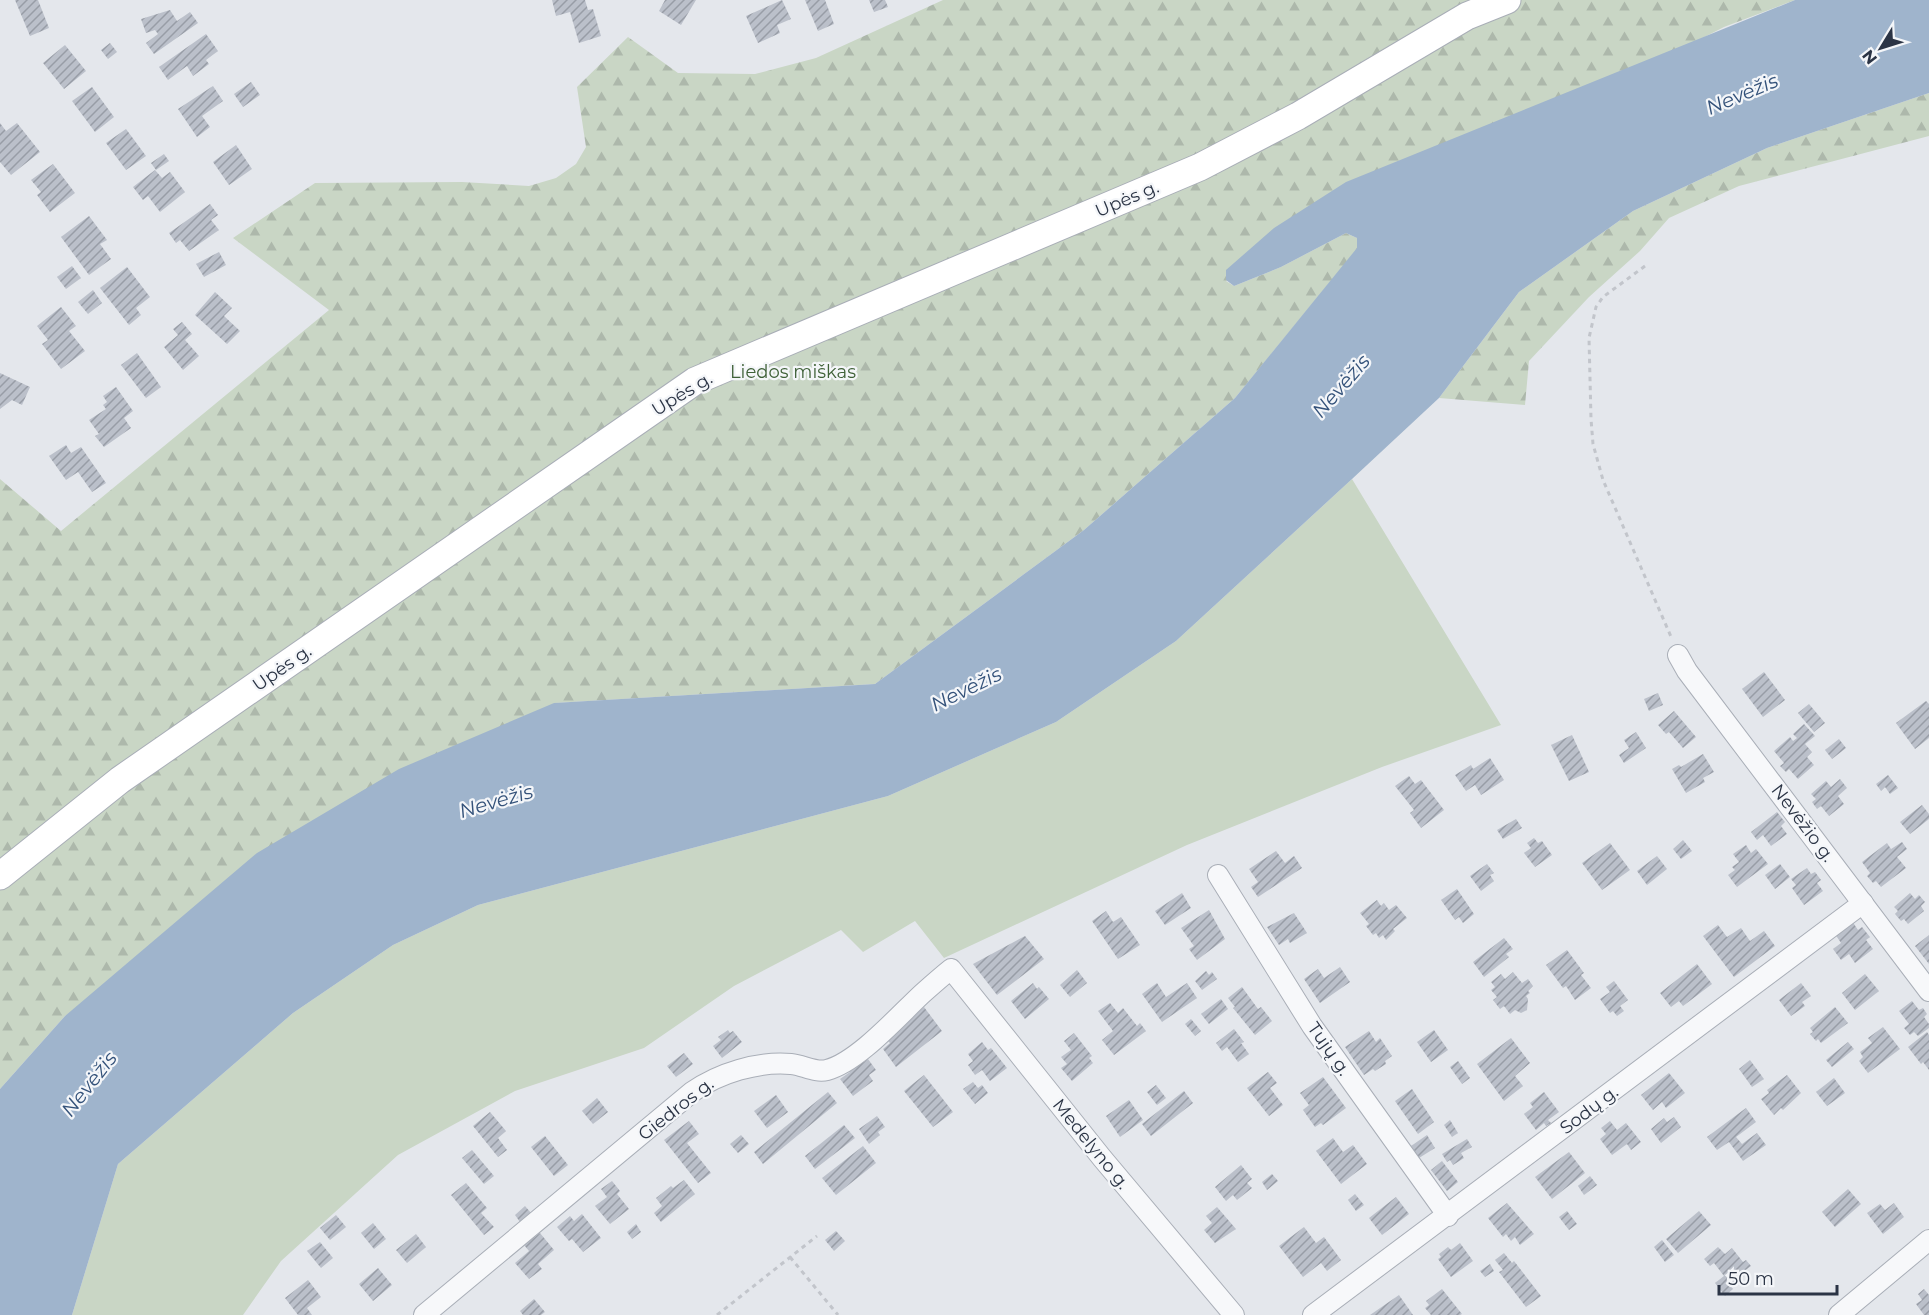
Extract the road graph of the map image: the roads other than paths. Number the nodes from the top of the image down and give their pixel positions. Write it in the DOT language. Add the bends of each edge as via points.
graph roads {
  1 [pos="1507,0"];
  2 [pos="1678,655"];
  3 [pos="1218,875"];
  4 [pos="0,876"];
  5 [pos="1863,903"];
  6 [pos="951,969"];
  7 [pos="1929,991"];
  8 [pos="1448,1216"];
  9 [pos="1929,1240"];
  10 [pos="424,1315"];
  11 [pos="1234,1315"];
  12 [pos="1313,1315"];
  13 [pos="1839,1315"];
  1 -- 4 [label="main road, Upės g." via="1467,16 1298,116 1200,167 695,381 120,780"];
  2 -- 5 [label="street, Nevėžio g."];
  3 -- 8 [label="street, Tujų g." via="1312,1026"];
  5 -- 7 [label="street, Nevėžio g."];
  5 -- 8 [label="street, Sodų g."];
  6 -- 10 [label="street, Giedros g." via="876,1037 837,1066 826,1071 778,1064 736,1070 706,1082"];
  6 -- 11 [label="street, Medelyno g."];
  8 -- 12 [label="street, Sodų g."];
  9 -- 13 [label="street"];
}
